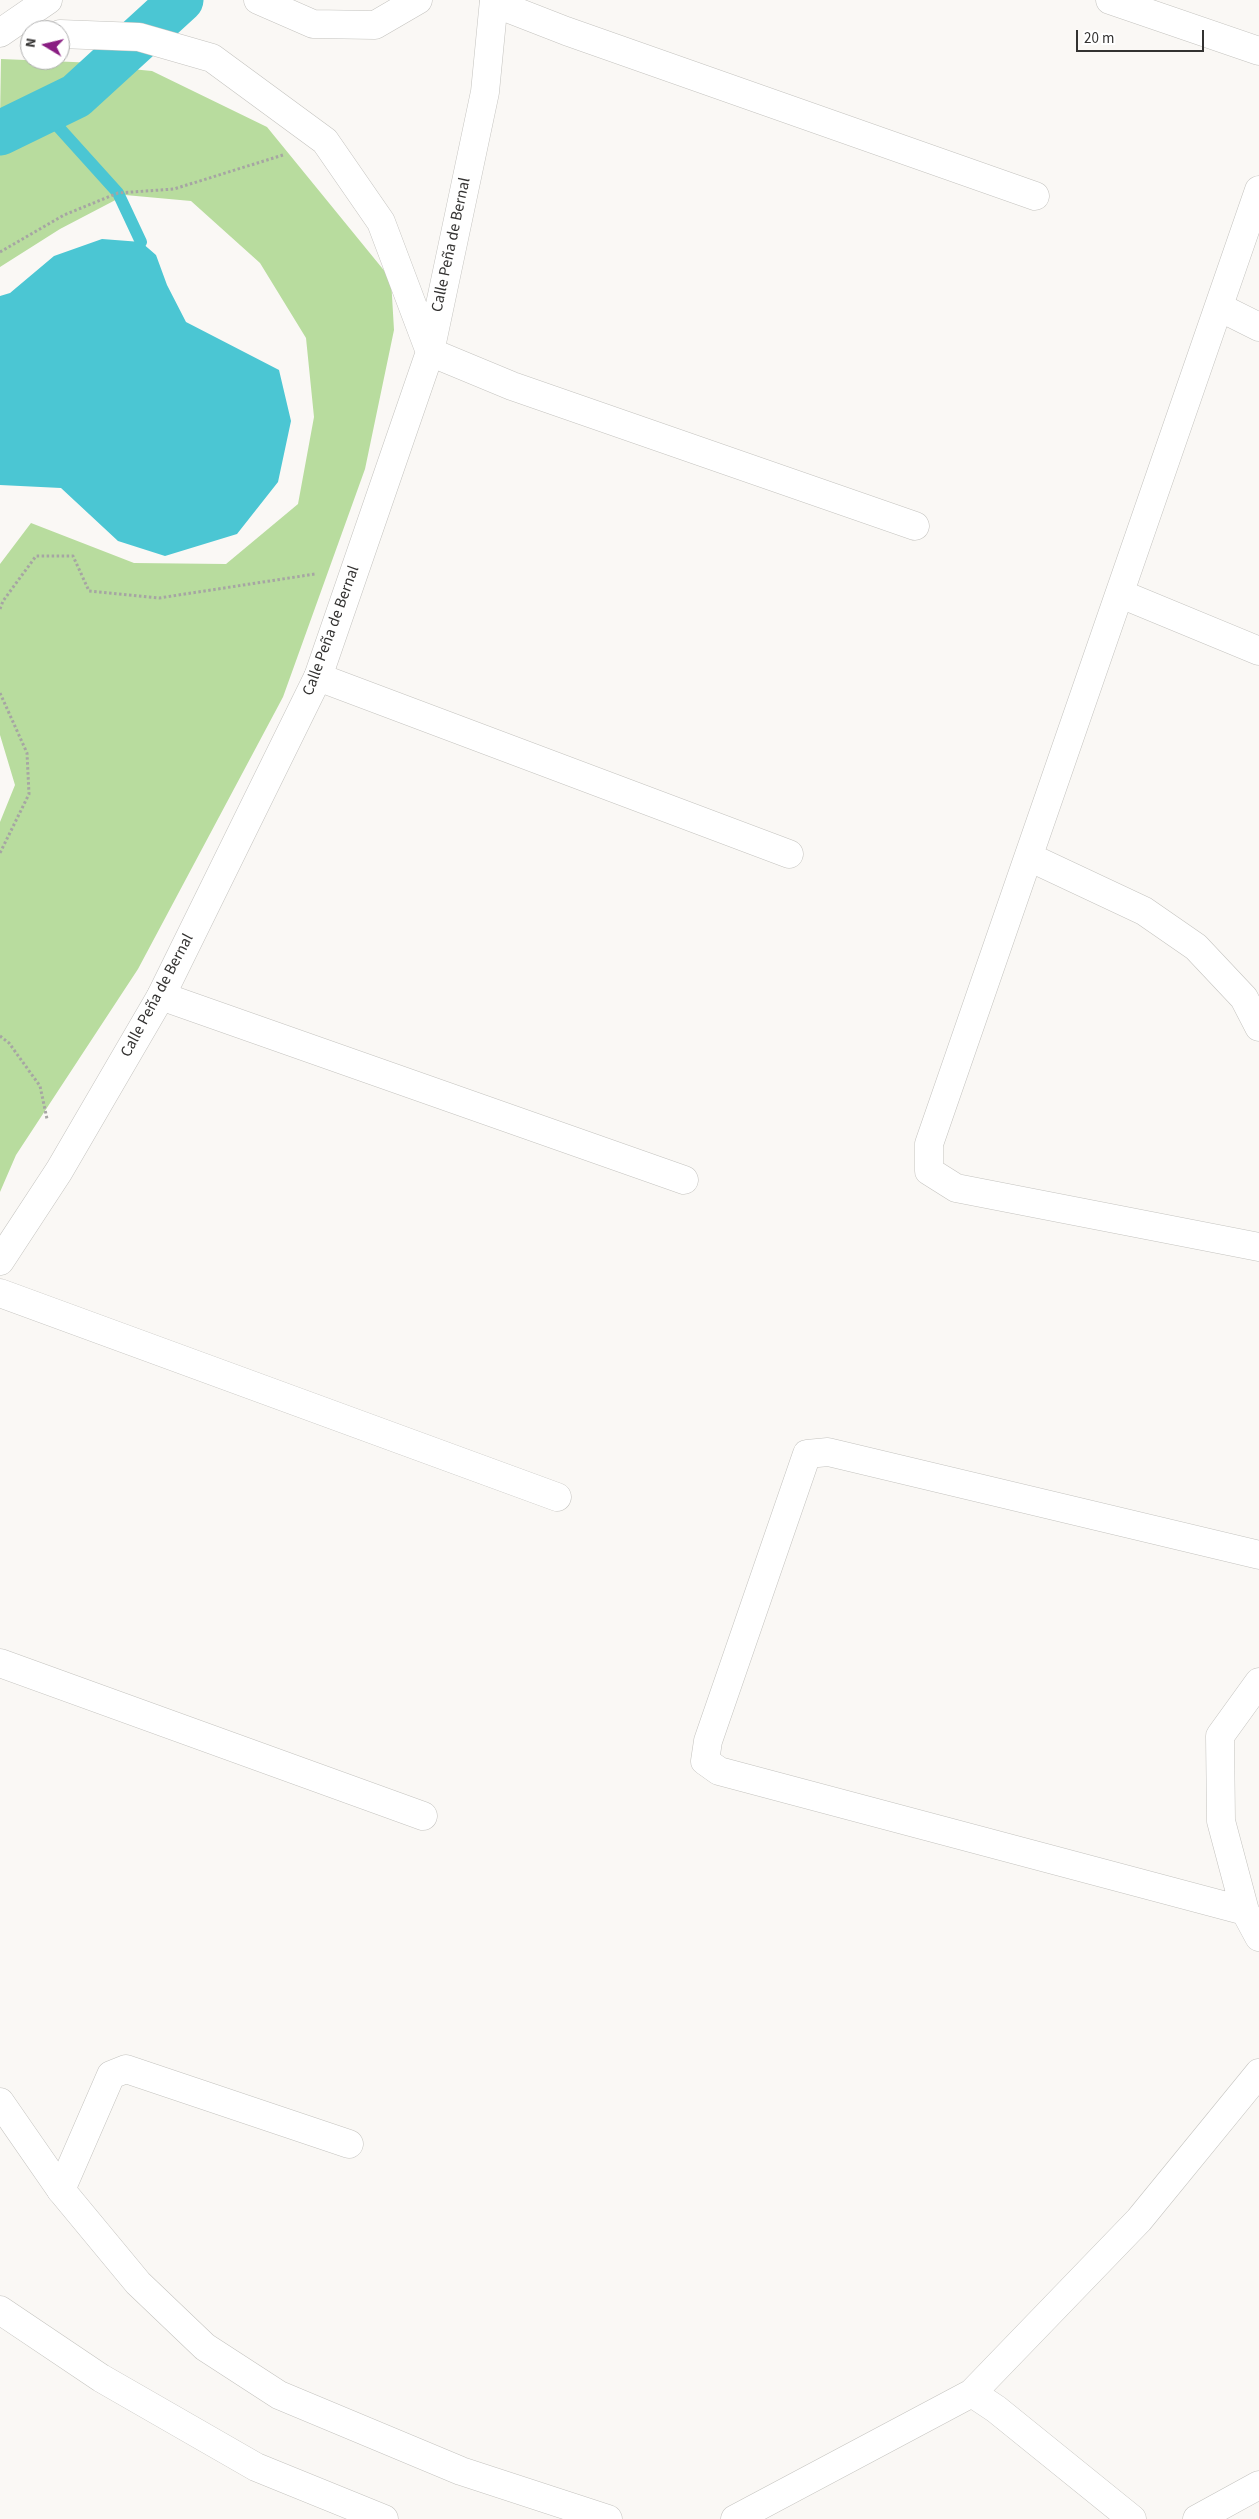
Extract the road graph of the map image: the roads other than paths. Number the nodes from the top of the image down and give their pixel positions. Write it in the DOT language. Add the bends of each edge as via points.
graph roads {
  1 [pos="48,0"];
  2 [pos="258,0"];
  3 [pos="418,0"];
  4 [pos="494,1"];
  5 [pos="1124,2"];
  6 [pos="0,33"];
  7 [pos="20,34"];
  8 [pos="70,34"];
  9 [pos="1259,51"];
  10 [pos="1259,190"];
  11 [pos="1035,196"];
  12 [pos="1219,307"];
  13 [pos="1259,327"];
  14 [pos="430,352"];
  15 [pos="915,526"];
  16 [pos="1121,594"];
  17 [pos="1259,651"];
  18 [pos="318,677"];
  19 [pos="789,854"];
  20 [pos="1029,857"];
  21 [pos="161,996"];
  22 [pos="1259,1028"];
  23 [pos="684,1180"];
  24 [pos="1259,1247"];
  25 [pos="0,1261"];
  26 [pos="0,1293"];
  27 [pos="557,1497"];
  28 [pos="1259,1555"];
  29 [pos="0,1663"];
  30 [pos="1259,1682"];
  31 [pos="423,1816"];
  32 [pos="1245,1911"];
  33 [pos="1259,1937"];
  34 [pos="1259,2073"];
  35 [pos="0,2102"];
  36 [pos="349,2144"];
  37 [pos="61,2190"];
  38 [pos="0,2310"];
  39 [pos="972,2393"];
  40 [pos="1259,2485"];
  41 [pos="384,2519"];
  42 [pos="608,2519"];
  43 [pos="735,2519"];
  44 [pos="1132,2519"];
  45 [pos="1197,2519"];
  1 -- 6 [label="street"];
  2 -- 3 [label="street" via="313,24 375,25"];
  4 -- 11 [label="street" via="566,31"];
  4 -- 14 [label="street, Calle Peña de Bernal" via="485,92"];
  5 -- 9 [label="street"];
  6 -- 7 [label="street"];
  8 -- 14 [label="street" via="139,37 212,58 326,141 381,222"];
  10 -- 12 [label="street"];
  12 -- 13 [label="street"];
  12 -- 16 [label="street"];
  14 -- 15 [label="street" via="512,386"];
  14 -- 18 [label="street, Calle Peña de Bernal"];
  16 -- 17 [label="street"];
  16 -- 20 [label="street"];
  18 -- 19 [label="street"];
  18 -- 21 [label="street, Calle Peña de Bernal"];
  20 -- 22 [label="street" via="1144,911 1196,947 1244,998"];
  20 -- 24 [label="street" via="930,1144 929,1171 956,1188"];
  21 -- 23 [label="street"];
  21 -- 25 [label="street, Calle Peña de Bernal" via="58,1171"];
  26 -- 27 [label="street"];
  28 -- 32 [label="street" via="828,1452 807,1454 708,1740 705,1761 719,1771"];
  29 -- 31 [label="street"];
  30 -- 32 [label="street" via="1220,1736 1221,1821"];
  32 -- 33 [label="street"];
  34 -- 39 [label="street" via="1139,2220"];
  35 -- 37 [label="street"];
  36 -- 37 [label="street" via="126,2069 111,2075"];
  37 -- 42 [label="street" via="138,2283 205,2347 279,2395 461,2471"];
  38 -- 41 [label="street" via="101,2378 256,2467"];
  39 -- 43 [label="street"];
  39 -- 44 [label="street"];
  40 -- 45 [label="street"];
}
